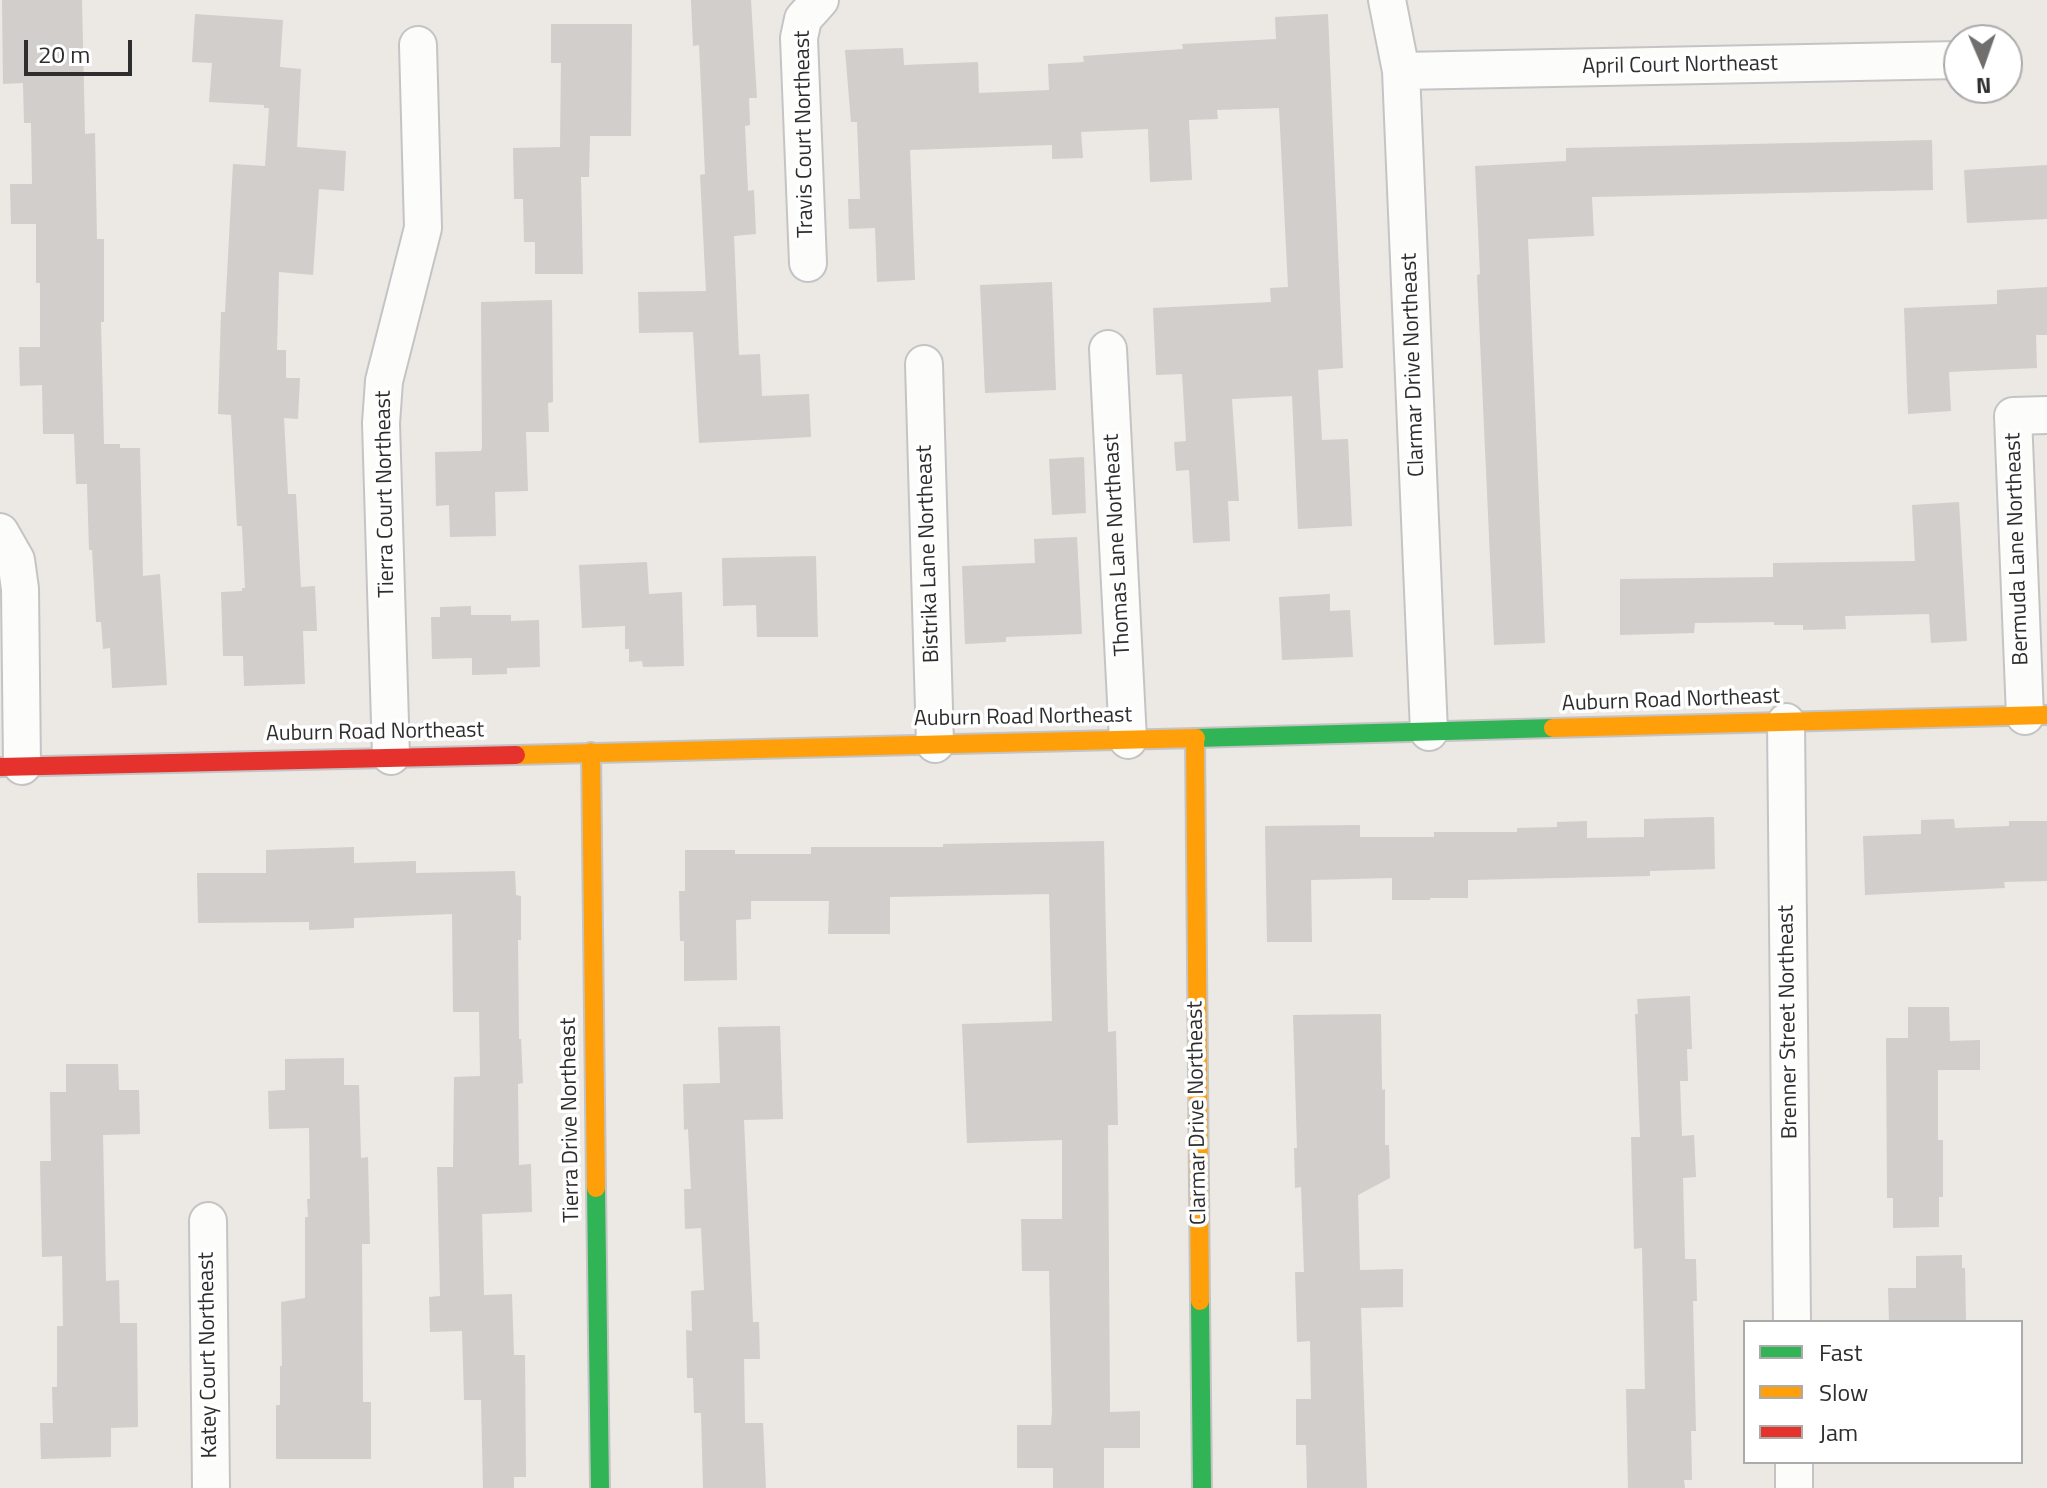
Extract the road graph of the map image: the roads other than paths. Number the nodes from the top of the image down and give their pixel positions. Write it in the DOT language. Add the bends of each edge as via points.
graph roads {
  1 [pos="1387,0"];
  2 [pos="816,4"];
  3 [pos="418,45"];
  4 [pos="1943,60"];
  5 [pos="1401,71"];
  6 [pos="808,263"];
  7 [pos="1108,349"];
  8 [pos="924,364"];
  9 [pos="2047,415"];
  10 [pos="0,532"];
  11 [pos="2036,715"];
  12 [pos="1786,722"];
  13 [pos="1429,732"];
  14 [pos="1195,738"];
  15 [pos="1128,740"];
  16 [pos="935,744"];
  17 [pos="591,752"];
  18 [pos="391,756"];
  19 [pos="11,767"];
  20 [pos="208,1221"];
  21 [pos="1792,1320"];
  22 [pos="1794,1464"];
  23 [pos="211,1488"];
  24 [pos="600,1488"];
  25 [pos="1202,1488"];
  26 [pos="1794,1488"];
  1 -- 5 [label="street, Clarmar Drive Northeast"];
  2 -- 6 [label="street, Travis Court Northeast" via="803,19 799,38"];
  3 -- 18 [label="street, Tierra Court Northeast" via="423,228 384,381 381,423"];
  4 -- 5 [label="street, April Court Northeast"];
  5 -- 13 [label="street, Clarmar Drive Northeast"];
  7 -- 15 [label="street, Thomas Lane Northeast"];
  8 -- 16 [label="street, Bistrika Lane Northeast"];
  9 -- 11 [label="street, Bermuda Lane Northeast" via="2013,416"];
  10 -- 19 [label="street" via="16,560 20,589"];
  11 -- 12 [label="street, Auburn Road Northeast"];
  12 -- 13 [label="street, Auburn Road Northeast"];
  12 -- 21 [label="street, Brenner Street Northeast"];
  13 -- 14 [label="street, Auburn Road Northeast"];
  14 -- 15 [label="street, Auburn Road Northeast"];
  14 -- 25 [label="street, Clarmar Drive Northeast"];
  15 -- 16 [label="street, Auburn Road Northeast"];
  16 -- 17 [label="street, Auburn Road Northeast"];
  17 -- 18 [label="street, Auburn Road Northeast"];
  17 -- 24 [label="street, Tierra Drive Northeast"];
  18 -- 19 [label="street, Auburn Road Northeast"];
  20 -- 23 [label="street, Katey Court Northeast"];
  22 -- 26 [label="street"];
}
